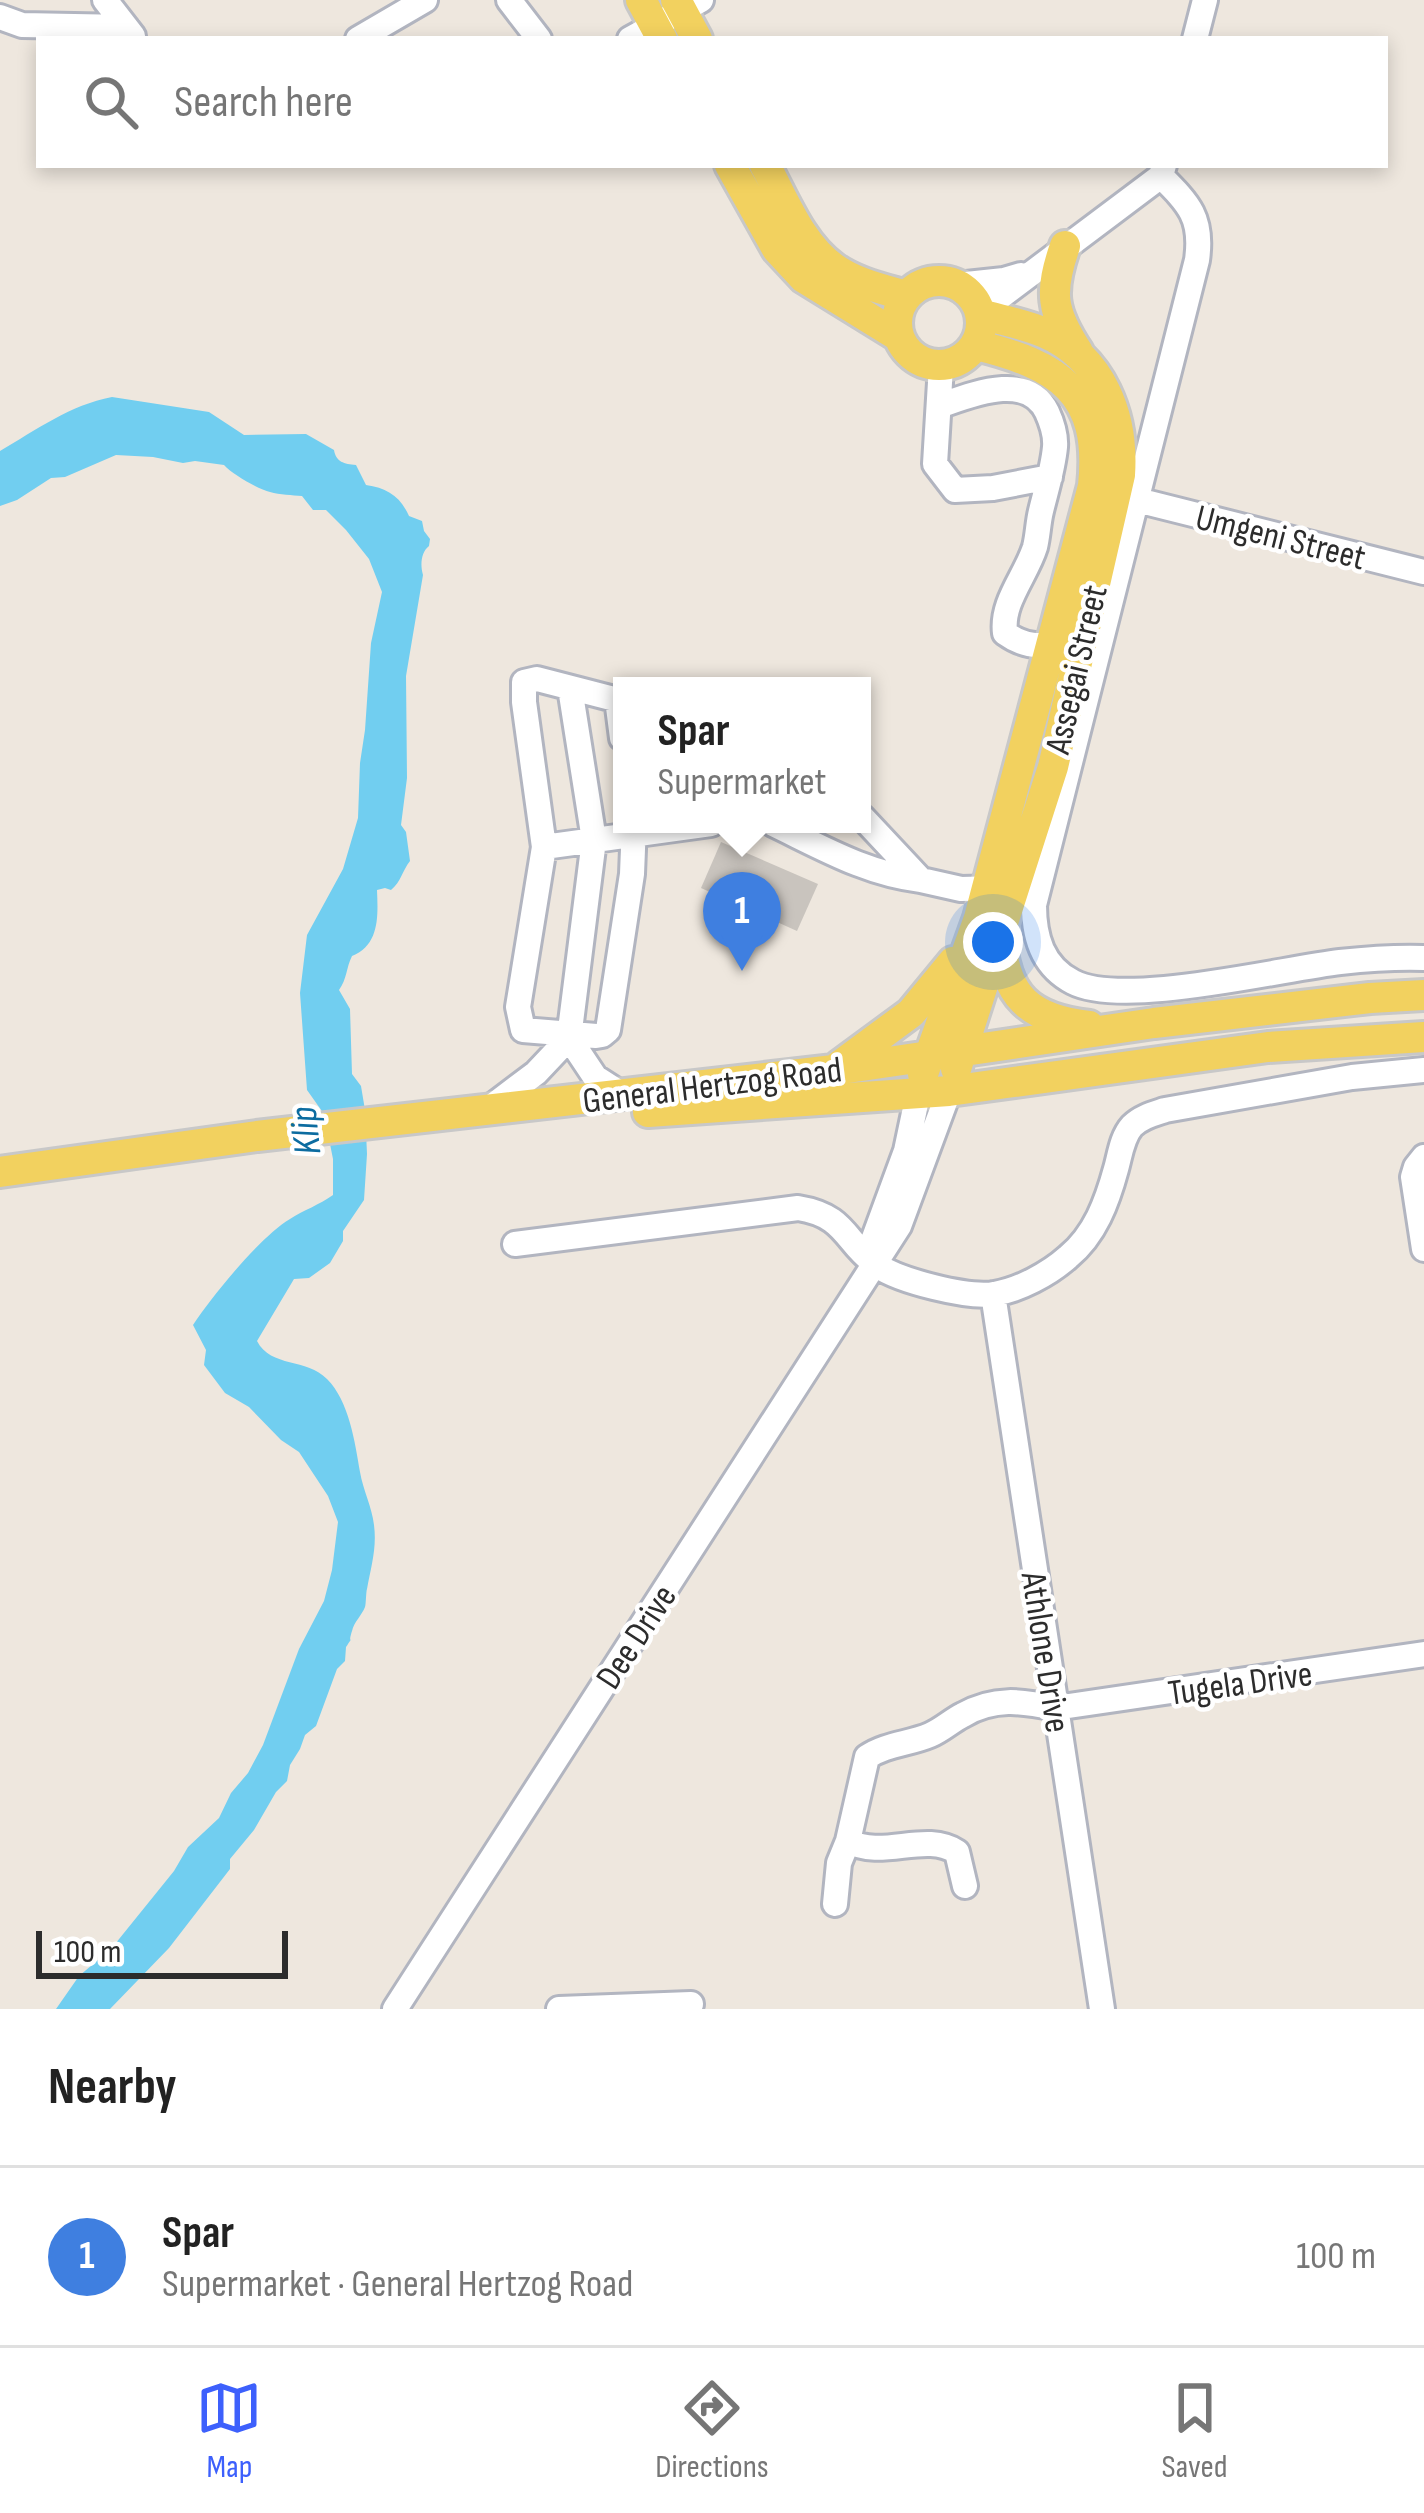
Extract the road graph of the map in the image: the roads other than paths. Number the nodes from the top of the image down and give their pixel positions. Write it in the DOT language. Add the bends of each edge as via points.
graph roads {
  1 [pos="105,0"];
  2 [pos="425,0"];
  3 [pos="509,0"];
  4 [pos="1205,0"];
  5 [pos="0,16"];
  6 [pos="664,16"];
  7 [pos="131,33"];
  8 [pos="363,36"];
  9 [pos="537,36"];
  10 [pos="693,36"];
  11 [pos="1197,36"];
  12 [pos="732,168"];
  13 [pos="767,168"];
  14 [pos="1163,170"];
  15 [pos="1065,246"];
  16 [pos="1040,267"];
  17 [pos="957,285"];
  18 [pos="906,296"];
  19 [pos="980,313"];
  20 [pos="898,336"];
  21 [pos="976,345"];
  22 [pos="1080,355"];
  23 [pos="941,366"];
  24 [pos="939,406"];
  25 [pos="1049,477"];
  26 [pos="1137,500"];
  27 [pos="1422,564"];
  28 [pos="1085,627"];
  29 [pos="1052,644"];
  30 [pos="569,688"];
  31 [pos="613,699"];
  32 [pos="871,827"];
  33 [pos="620,833"];
  34 [pos="634,833"];
  35 [pos="791,833"];
  36 [pos="594,840"];
  37 [pos="544,847"];
  38 [pos="921,880"];
  39 [pos="1000,887"];
  40 [pos="987,933"];
  41 [pos="1424,958"];
  42 [pos="1424,995"];
  43 [pos="1129,1027"];
  44 [pos="569,1036"];
  45 [pos="1424,1037"];
  46 [pos="962,1052"];
  47 [pos="928,1057"];
  48 [pos="834,1070"];
  49 [pos="1424,1070"];
  50 [pos="933,1092"];
  51 [pos="623,1095"];
  52 [pos="488,1110"];
  53 [pos="418,1127"];
  54 [pos="258,1145"];
  55 [pos="1424,1157"];
  56 [pos="0,1172"];
  57 [pos="0,1190"];
  58 [pos="515,1244"];
  59 [pos="1424,1249"];
  60 [pos="874,1264"];
  61 [pos="993,1294"];
  62 [pos="1424,1654"];
  63 [pos="1055,1708"];
  64 [pos="848,1841"];
  65 [pos="965,1886"];
  66 [pos="836,1904"];
  67 [pos="691,2004"];
  68 [pos="405,2006"];
  69 [pos="560,2009"];
  70 [pos="1102,2009"];
  1 -- 7 [label="street"];
  2 -- 8 [label="street"];
  3 -- 9 [label="street"];
  4 -- 11 [label="street"];
  5 -- 7 [label="street" via="22,25"];
  6 -- 10 [label="main road"];
  12 -- 20 [label="main road" via="777,249 804,278"];
  13 -- 18 [label="main road" via="813,250 849,276"];
  14 -- 15 [label="street"];
  14 -- 26 [label="street" via="1194,213 1199,245"];
  15 -- 16 [label="street"];
  15 -- 22 [label="main road" via="1053,295"];
  16 -- 17 [label="street"];
  16 -- 19 [label="street"];
  17 -- 18 [label="main road" via="929,282"];
  17 -- 19 [label="main road"];
  18 -- 20 [label="main road"];
  19 -- 21 [label="main road"];
  19 -- 22 [label="main road, Assegai Street" via="1044,333"];
  20 -- 23 [label="main road" via="914,358"];
  21 -- 23 [label="main road"];
  21 -- 29 [label="main road, Assegai Street" via="1052,372 1089,421 1093,486"];
  22 -- 28 [label="main road, Assegai Street" via="1112,403 1122,457"];
  23 -- 24 [label="street"];
  24 -- 25 [label="street" via="935,464 955,490"];
  24 -- 25 [label="street" via="994,390 1030,393 1052,423"];
  25 -- 29 [label="street" via="1036,544 1004,622 1016,641"];
  26 -- 27 [label="street, Umgeni Street"];
  26 -- 41 [label="street" via="1034,904 1042,954 1076,984 1100,991"];
  28 -- 29 [label="street"];
  28 -- 39 [label="main road, Assegai Street" via="1053,767"];
  29 -- 39 [label="main road, Assegai Street"];
  30 -- 31 [label="street"];
  30 -- 36 [label="street"];
  30 -- 37 [label="street" via="533,679 523,686"];
  32 -- 38 [label="street"];
  33 -- 36 [label="street"];
  34 -- 44 [label="street" via="610,1024 602,1035"];
  35 -- 38 [label="street" via="888,876"];
  36 -- 37 [label="street"];
  36 -- 44 [label="street"];
  37 -- 44 [label="street" via="519,1017 524,1030"];
  38 -- 39 [label="street"];
  39 -- 40 [label="main road, Assegai Street"];
  40 -- 43 [label="main road" via="1025,1005 1084,1026"];
  40 -- 46 [label="main road, Assegai Street"];
  40 -- 47 [label="main road, Assegai Street"];
  40 -- 48 [label="main road" via="911,1013"];
  42 -- 43 [label="main road, General Hertzog Road"];
  43 -- 46 [label="main road, General Hertzog Road"];
  44 -- 51 [label="street" via="595,1077"];
  44 -- 52 [label="street"];
  45 -- 50 [label="main road, General Hertzog Road" via="1268,1046"];
  46 -- 47 [label="main road, General Hertzog Road"];
  46 -- 50 [label="main road, Assegai Street"];
  47 -- 48 [label="main road, General Hertzog Road"];
  47 -- 50 [label="main road, Assegai Street"];
  48 -- 51 [label="main road, General Hertzog Road"];
  49 -- 61 [label="street" via="1144,1117 1127,1133 1108,1199 1075,1252"];
  50 -- 53 [label="main road, General Hertzog Road"];
  50 -- 60 [label="street, Dee Drive" via="874,1238"];
  51 -- 52 [label="main road, General Hertzog Road"];
  52 -- 53 [label="main road, General Hertzog Road"];
  53 -- 54 [label="main road, General Hertzog Road"];
  54 -- 56 [label="main road, General Hertzog Road"];
  54 -- 57 [label="main road, General Hertzog Road"];
  55 -- 59 [label="street" via="1413,1177"];
  58 -- 60 [label="street" via="798,1208 840,1225"];
  60 -- 61 [label="street" via="946,1289"];
  60 -- 68 [label="street, Dee Drive"];
  61 -- 63 [label="street, Athlone Drive"];
  62 -- 63 [label="street, Tugela Drive"];
  63 -- 64 [label="street, Tugela Drive" via="991,1703 936,1733 879,1749 867,1757"];
  63 -- 70 [label="street, Athlone Drive"];
  64 -- 65 [label="street" via="876,1850 948,1846 958,1852"];
  64 -- 66 [label="street, Tugela Drive"];
  67 -- 69 [label="street"];
}
